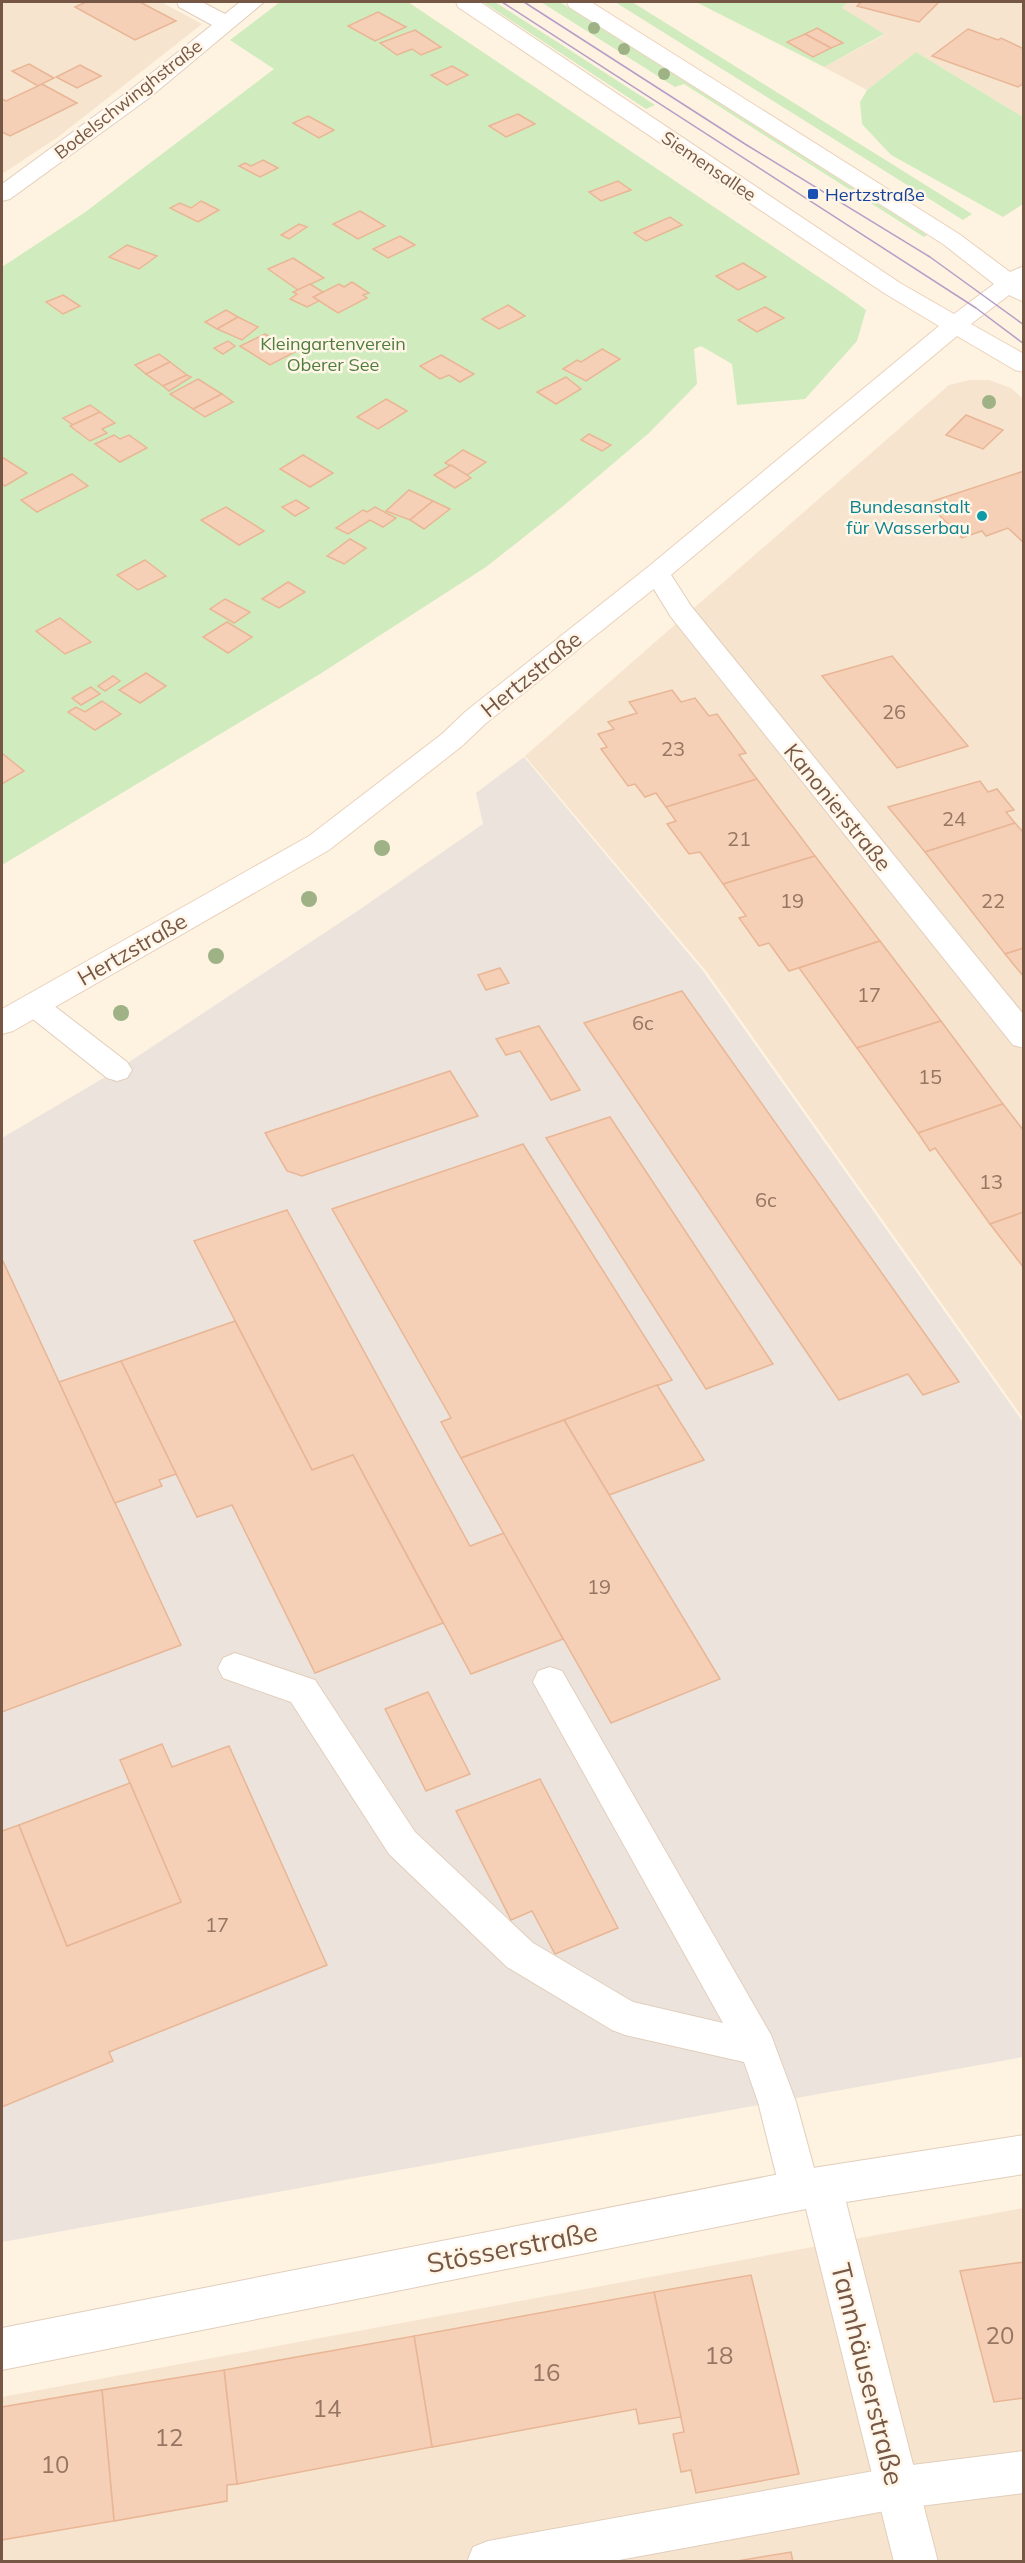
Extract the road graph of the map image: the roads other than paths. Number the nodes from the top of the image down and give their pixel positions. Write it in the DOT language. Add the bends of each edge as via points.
graph roads {
  1 [pos="187,2"];
  2 [pos="253,2"];
  3 [pos="466,2"];
  4 [pos="577,2"];
  5 [pos="225,23"];
  6 [pos="2,194"];
  7 [pos="1019,284"];
  8 [pos="955,325"];
  9 [pos="1023,365"];
  10 [pos="657,573"];
  11 [pos="34,1005"];
  12 [pos="2,1023"];
  13 [pos="1023,1037"];
  14 [pos="117,1070"];
  15 [pos="235,1668"];
  16 [pos="550,1682"];
  17 [pos="758,2048"];
  18 [pos="1023,2154"];
  19 [pos="810,2188"];
  20 [pos="2,2349"];
  21 [pos="1023,2472"];
  22 [pos="896,2488"];
  23 [pos="488,2562"];
  24 [pos="916,2562"];
  1 -- 5 [label="main road"];
  2 -- 5 [label="main road, Bodelschwinghstraße"];
  3 -- 8 [label="main road, Siemensallee" via="830,247"];
  4 -- 7 [label="main road"];
  5 -- 6 [label="main road, Bodelschwinghstraße" via="131,100"];
  7 -- 8 [label="main road, Hertzstraße"];
  8 -- 9 [label="main road, Siemensallee"];
  8 -- 10 [label="main road, Hertzstraße"];
  10 -- 11 [label="main road, Hertzstraße" via="319,843"];
  10 -- 13 [label="main road, Kanonierstraße" via="681,611"];
  11 -- 12 [label="main road, Hertzstraße"];
  11 -- 14 [label="lane"];
  15 -- 17 [label="lane" via="303,1691 402,1843 520,1955 625,2019"];
  16 -- 17 [label="lane"];
  17 -- 19 [label="lane"];
  18 -- 19 [label="main road, Stösserstraße"];
  19 -- 20 [label="main road, Stösserstraße"];
  19 -- 22 [label="main road, Tannhäuserstraße"];
  21 -- 22 [label="lane"];
  22 -- 23 [label="lane"];
  22 -- 24 [label="main road, Tannhäuserstraße"];
}
